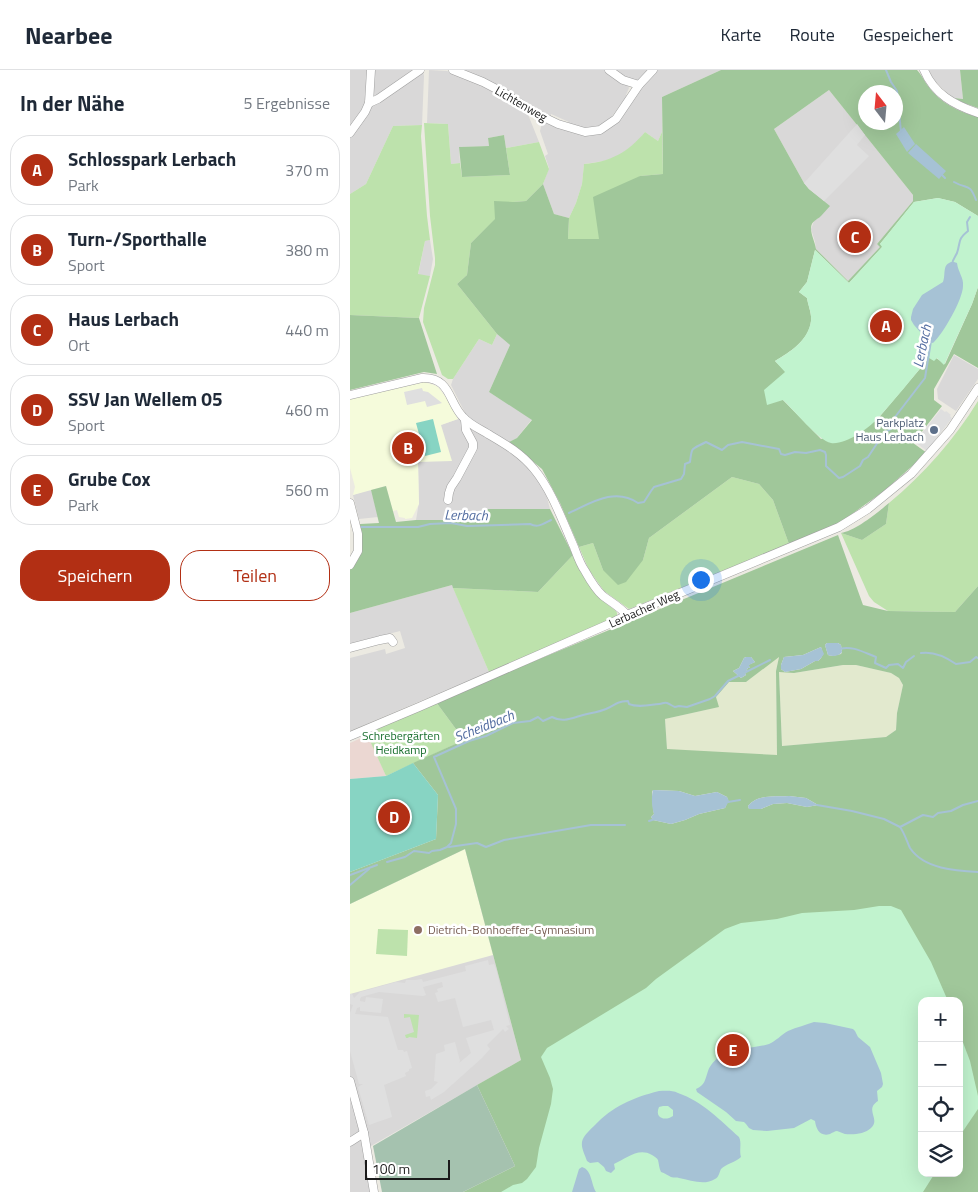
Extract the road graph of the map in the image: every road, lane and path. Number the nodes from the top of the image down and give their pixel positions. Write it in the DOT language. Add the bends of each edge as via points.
graph roads {
  1 [pos="371,70"];
  2 [pos="420,70"];
  3 [pos="453,70"];
  4 [pos="609,70"];
  5 [pos="653,70"];
  6 [pos="924,70"];
  7 [pos="639,85"];
  8 [pos="369,103"];
  9 [pos="978,113"];
  10 [pos="350,133"];
  11 [pos="978,388"];
  12 [pos="350,395"];
  13 [pos="465,420"];
  14 [pos="448,500"];
  15 [pos="350,503"];
  16 [pos="350,565"];
  17 [pos="627,615"];
  18 [pos="393,642"];
  19 [pos="350,648"];
  20 [pos="350,736"];
  21 [pos="350,1081"];
  22 [pos="364,1133"];
  23 [pos="350,1142"];
  24 [pos="374,1192"];
  1 -- 8 [label="street"];
  2 -- 8 [label="street"];
  3 -- 7 [label="street, Lichtenweg" via="506,94 558,124 585,132 600,130 616,120"];
  4 -- 7 [label="street" via="623,80"];
  5 -- 7 [label="street, Lichtenweg"];
  6 -- 9 [label="street" via="940,94 962,108"];
  8 -- 10 [label="street"];
  11 -- 17 [label="street, Lerbacher Weg" via="929,455 868,509 828,532"];
  12 -- 13 [label="street" via="428,378 441,383"];
  13 -- 14 [label="street" via="473,448 448,493"];
  13 -- 17 [label="street" via="508,445 542,478 592,584"];
  15 -- 16 [label="street" via="358,529 358,552"];
  17 -- 20 [label="street, Lerbacher Weg"];
  18 -- 19 [label="street" via="390,638"];
  21 -- 22 [label="street"];
  22 -- 23 [label="street"];
  22 -- 24 [label="street"];
}
